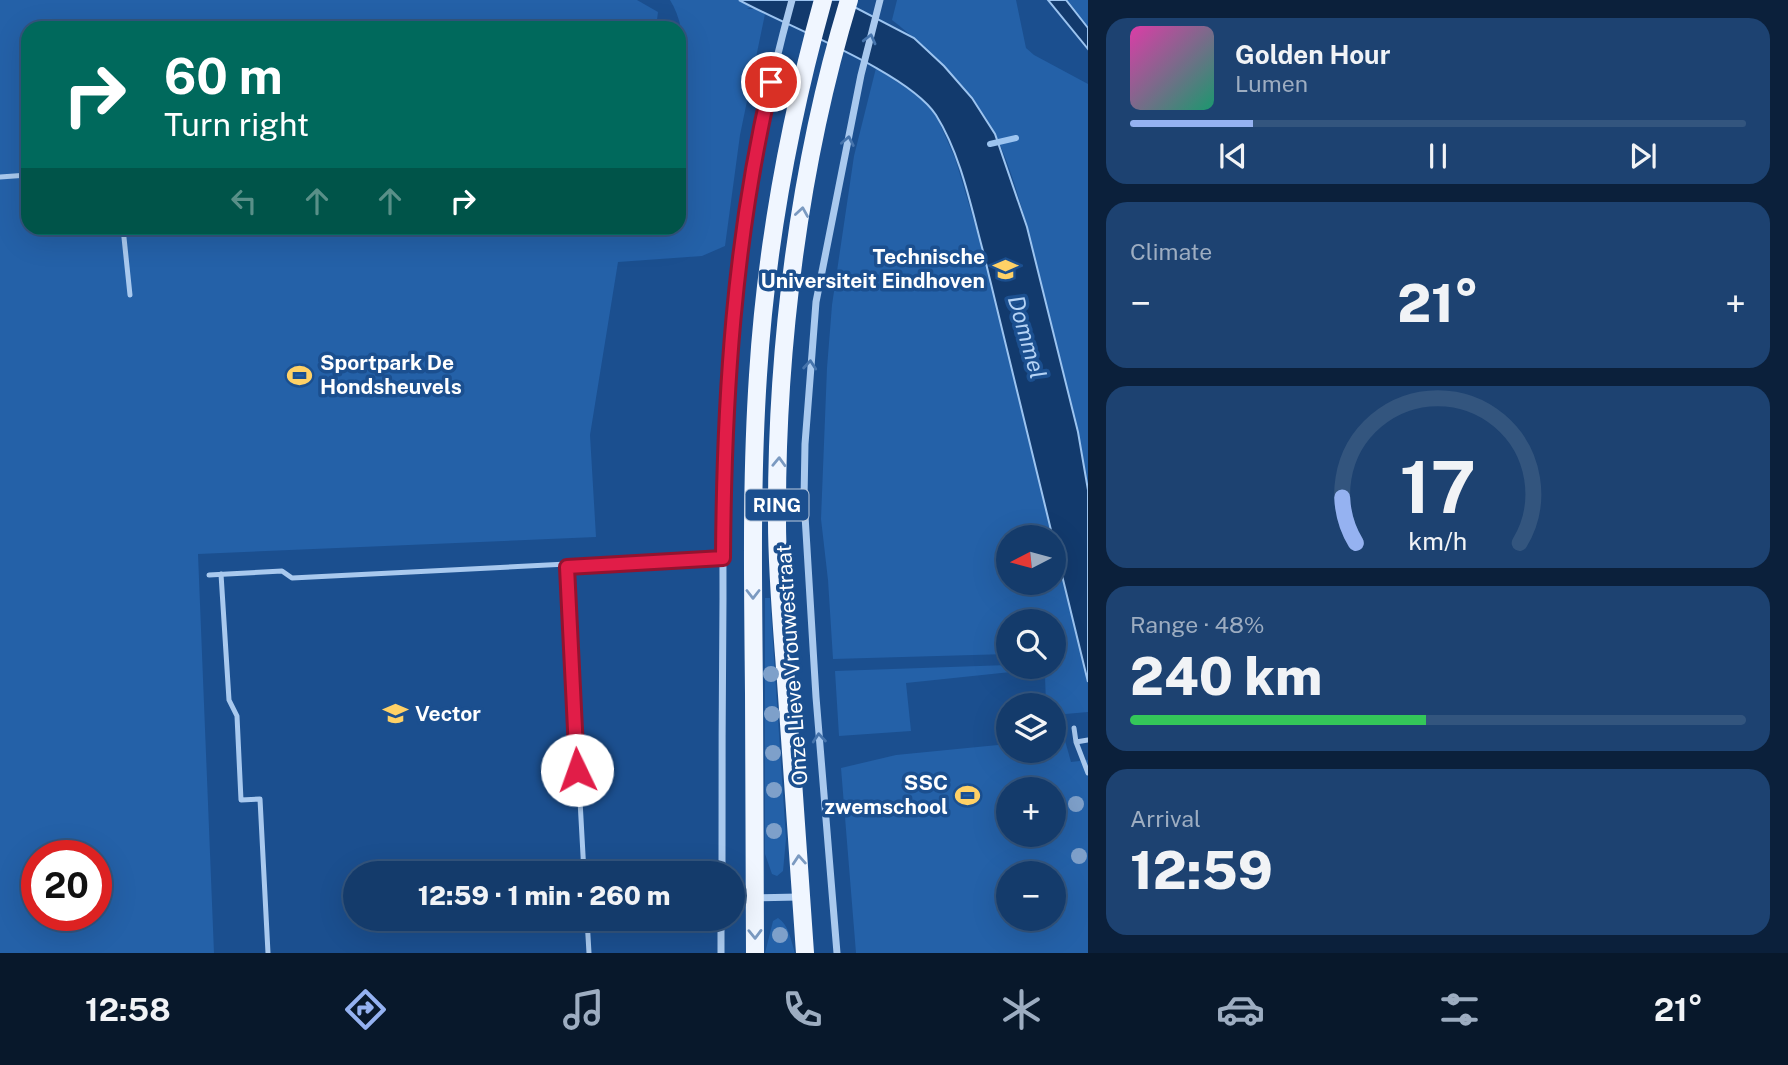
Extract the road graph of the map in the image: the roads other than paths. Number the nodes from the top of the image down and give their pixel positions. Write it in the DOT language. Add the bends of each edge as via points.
graph roads {
  1 [pos="792,0"];
  2 [pos="823,0"];
  3 [pos="849,0"];
  4 [pos="880,1"];
  5 [pos="21,176"];
  6 [pos="0,177"];
  7 [pos="124,235"];
  8 [pos="130,295"];
  9 [pos="723,558"];
  10 [pos="567,567"];
  11 [pos="222,574"];
  12 [pos="209,575"];
  13 [pos="1074,727"];
  14 [pos="1088,740"];
  15 [pos="1076,741"];
  16 [pos="1088,773"];
  17 [pos="583,861"];
  18 [pos="722,861"];
  19 [pos="801,897"];
  20 [pos="754,898"];
  21 [pos="588,931"];
  22 [pos="721,931"];
  23 [pos="268,953"];
  24 [pos="589,953"];
  25 [pos="721,953"];
  26 [pos="755,953"];
  27 [pos="806,953"];
  28 [pos="837,953"];
  1 -- 9 [label="street" via="765,105 737,273 727,387"];
  2 -- 20 [label="main road, Onze Lieve Vrouwestraat / RING, one-way" via="780,190 758,376 753,526"];
  19 -- 3 [label="main road, Onze Lieve Vrouwestraat / RING, one-way" via="778,566 780,426 793,265 806,184 831,60"];
  28 -- 4 [label="street, Onze Lieve Vrouwestraat, one-way" via="816,697 805,444 816,302"];
  5 -- 6 [label="lane"];
  7 -- 8 [label="lane"];
  9 -- 10 [label="lane"];
  9 -- 18 [label="street"];
  10 -- 11 [label="lane" via="292,578 282,571"];
  10 -- 17 [label="lane"];
  11 -- 12 [label="lane"];
  11 -- 23 [label="lane" via="229,700 237,716 241,800 260,799"];
  13 -- 15 [label="lane"];
  14 -- 15 [label="lane"];
  15 -- 16 [label="lane"];
  19 -- 20 [label="street"];
  19 -- 27 [label="main road, Onze Lieve Vrouwestraat / RING"];
  20 -- 26 [label="main road, Onze Lieve Vrouwestraat / RING, one-way"];
  21 -- 24 [label="lane"];
  22 -- 25 [label="street"];
}
